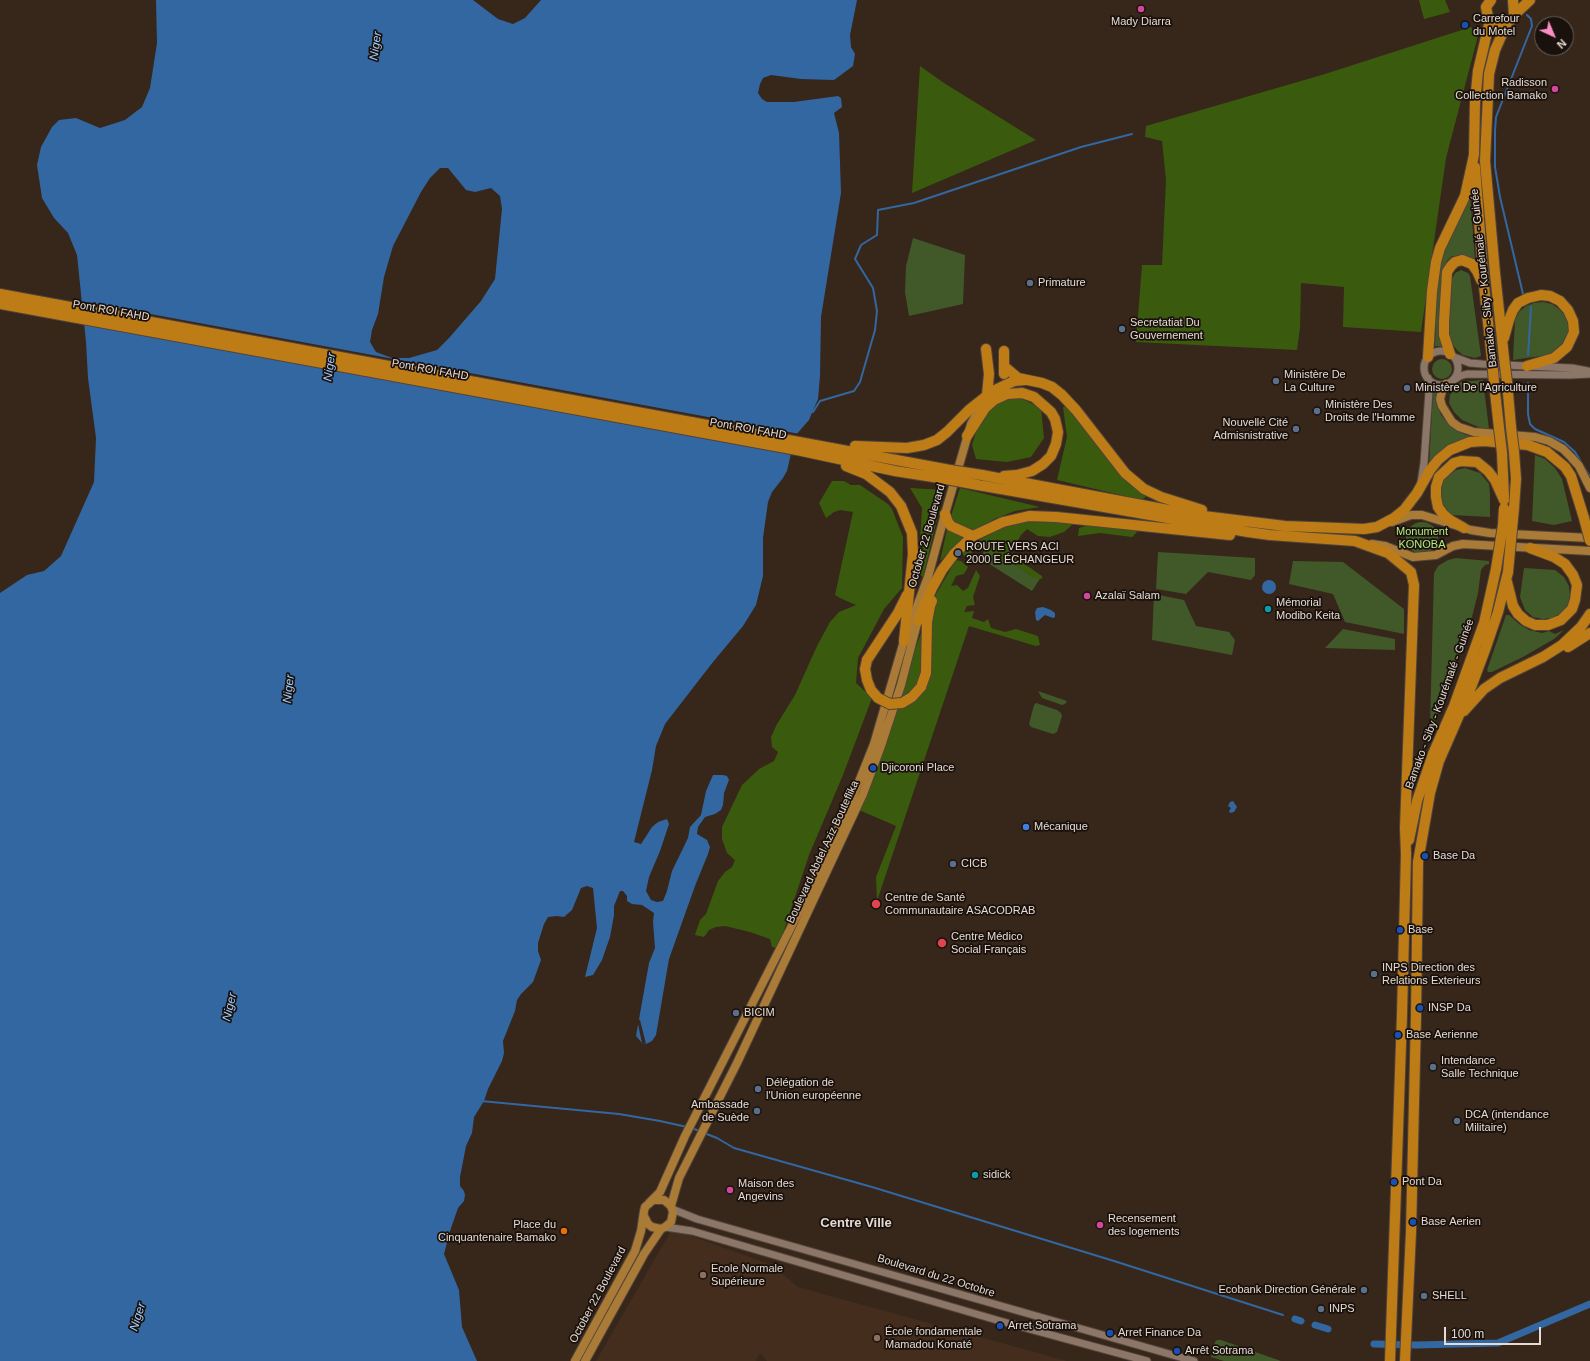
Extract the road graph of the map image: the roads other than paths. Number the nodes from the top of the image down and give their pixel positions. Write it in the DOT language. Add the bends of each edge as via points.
graph roads {
  1 [pos="1491,0"];
  2 [pos="1530,0"];
  3 [pos="1512,1"];
  4 [pos="1514,15"];
  5 [pos="1490,20"];
  6 [pos="1507,23"];
  7 [pos="1474,156"];
  8 [pos="1484,286"];
  9 [pos="0,294"];
  10 [pos="0,304"];
  11 [pos="59,309"];
  12 [pos="1502,345"];
  13 [pos="986,349"];
  14 [pos="1004,351"];
  15 [pos="1452,355"];
  16 [pos="1428,357"];
  17 [pos="1527,366"];
  18 [pos="1005,367"];
  19 [pos="1590,373"];
  20 [pos="1428,378"];
  21 [pos="1025,380"];
  22 [pos="1449,383"];
  23 [pos="1002,386"];
  24 [pos="987,395"];
  25 [pos="967,436"];
  26 [pos="816,445"];
  27 [pos="798,446"];
  28 [pos="808,453"];
  29 [pos="948,475"];
  30 [pos="981,479"];
  31 [pos="1590,488"];
  32 [pos="1418,491"];
  33 [pos="1504,504"];
  34 [pos="945,514"];
  35 [pos="1013,520"];
  36 [pos="1238,520"];
  37 [pos="1377,527"];
  38 [pos="1464,528"];
  39 [pos="1248,532"];
  40 [pos="973,536"];
  41 [pos="1590,539"];
  42 [pos="1355,541"];
  43 [pos="1530,548"];
  44 [pos="1590,551"];
  45 [pos="1507,582"];
  46 [pos="910,585"];
  47 [pos="924,590"];
  48 [pos="1590,614"];
  49 [pos="918,621"];
  50 [pos="1590,632"];
  51 [pos="904,641"];
  52 [pos="1543,657"];
  53 [pos="1455,723"];
  54 [pos="1406,854"];
  55 [pos="648,1203"];
  56 [pos="672,1207"];
  57 [pos="644,1216"];
  58 [pos="663,1228"];
  59 [pos="575,1361"];
  60 [pos="585,1361"];
  61 [pos="1147,1361"];
  62 [pos="1194,1361"];
  63 [pos="1390,1361"];
  64 [pos="1405,1361"];
  1 -- 5 [label="highway" via="1486,7"];
  2 -- 4 [label="highway, Bamako - Siby - Kourémalé - Guinée"];
  3 -- 4 [label="highway"];
  4 -- 6 [label="highway, Bamako - Siby - Kourémalé - Guinée"];
  5 -- 6 [label="highway" via="1498,25"];
  5 -- 7 [label="highway" via="1478,71"];
  6 -- 12 [label="highway, Bamako - Siby - Kourémalé - Guinée" via="1495,50 1489,74 1485,160"];
  7 -- 8 [label="highway, Bamako - Siby - Kourémalé - Guinée"];
  7 -- 16 [label="highway" via="1465,196 1436,262"];
  8 -- 15 [label="highway" via="1472,264 1462,260 1450,266 1447,272 1444,335"];
  8 -- 33 [label="highway, Bamako - Siby - Kourémalé - Guinée, bridge" via="1502,453"];
  9 -- 11 [label="highway"];
  10 -- 11 [label="highway"];
  11 -- 27 [label="highway"];
  12 -- 17 [label="highway" via="1509,320 1518,303 1541,295 1560,301 1573,321 1574,332 1567,347 1554,358"];
  12 -- 45 [label="highway, Bamako - Siby - Kourémalé - Guinée, bridge" via="1516,479"];
  13 -- 24 [label="highway" via="989,374"];
  14 -- 18 [label="highway"];
  15 -- 16 [label="main road" via="1439,352"];
  15 -- 17 [label="main road" via="1470,363"];
  15 -- 22 [label="main road" via="1458,367 1456,375"];
  16 -- 20 [label="main road" via="1424,369"];
  17 -- 19 [label="main road" via="1572,368"];
  18 -- 21 [label="highway" via="1018,378"];
  18 -- 23 [label="highway"];
  19 -- 22 [label="main road" via="1467,374"];
  20 -- 22 [label="main road" via="1434,384"];
  20 -- 32 [label="main road" via="1424,463"];
  21 -- 23 [label="highway"];
  21 -- 36 [label="highway" via="1042,383 1062,395 1125,473 1144,489 1176,502"];
  22 -- 31 [label="main road" via="1442,391 1440,399 1452,422 1474,432 1535,436 1549,441 1563,450 1579,466"];
  23 -- 24 [label="highway"];
  24 -- 25 [label="main road, October 22 Boulevard" via="975,415"];
  24 -- 26 [label="highway" via="937,440 924,445 906,448"];
  25 -- 30 [label="highway" via="985,408 1007,394 1022,393 1034,397 1044,404 1055,419 1058,432 1056,444 1051,456 1042,464 1032,471 1017,475"];
  25 -- 34 [label="main road, October 22 Boulevard"];
  26 -- 27 [label="highway"];
  26 -- 29 [label="highway"];
  27 -- 28 [label="highway"];
  28 -- 29 [label="highway" via="894,471"];
  28 -- 46 [label="highway" via="853,468 870,477 890,492 901,506 912,533"];
  29 -- 30 [label="highway, bridge"];
  30 -- 36 [label="highway"];
  30 -- 39 [label="highway"];
  32 -- 37 [label="highway" via="1404,510"];
  32 -- 41 [label="highway, bridge" via="1438,460 1460,445 1484,441 1528,445 1548,452 1571,476"];
  33 -- 38 [label="highway" via="1495,480 1488,471 1477,462 1454,463 1439,477 1436,497 1443,514"];
  33 -- 54 [label="highway, Bamako - Siby - Kourémalé - Guinée, bridge" via="1496,569 1484,623 1417,801"];
  34 -- 40 [label="highway" via="951,526"];
  34 -- 47 [label="main road, October 22 Boulevard"];
  35 -- 39 [label="highway" via="1030,516 1056,517 1234,536"];
  35 -- 40 [label="highway"];
  35 -- 46 [label="highway, bridge" via="969,544 953,561 930,606 926,638 926,673 921,687 902,704 890,704 878,698 871,690 865,669 867,660 898,613"];
  36 -- 37 [label="highway" via="1344,530"];
  37 -- 38 [label="main road" via="1411,515 1422,515"];
  38 -- 41 [label="main road" via="1490,533"];
  39 -- 42 [label="highway"];
  40 -- 49 [label="highway" via="942,570"];
  42 -- 43 [label="main road" via="1385,546 1413,557 1436,556 1453,546 1463,544"];
  42 -- 54 [label="highway" via="1388,553 1411,572 1414,585"];
  43 -- 44 [label="main road"];
  43 -- 45 [label="highway" via="1554,557 1565,564 1573,574 1577,585 1572,609 1561,620 1548,625 1535,625 1518,614 1513,606"];
  45 -- 53 [label="highway, Bamako - Siby - Kourémalé - Guinée" via="1485,650"];
  46 -- 51 [label="highway"];
  47 -- 49 [label="main road, Boulevard Abdel Aziz Bouteflika"];
  47 -- 51 [label="main road, October 22 Boulevard"];
  48 -- 52 [label="highway" via="1575,634"];
  49 -- 56 [label="main road, Boulevard Abdel Aziz Bouteflika" via="901,685 863,794 804,922 679,1178"];
  50 -- 52 [label="highway" via="1568,647"];
  51 -- 55 [label="main road, Boulevard Abdel Aziz Bouteflika" via="874,744 854,794 813,884 685,1136 660,1192"];
  52 -- 53 [label="highway" via="1500,678 1484,689"];
  53 -- 64 [label="highway, Bamako - Siby - Kourémalé - Guinée" via="1439,761 1430,793 1418,862 1411,1232"];
  54 -- 63 [label="highway"];
  55 -- 56 [label="main road" via="657,1199 664,1200"];
  55 -- 57 [label="main road"];
  56 -- 58 [label="main road" via="672,1219"];
  56 -- 62 [label="main road, Boulevard du 22 Octobre" via="697,1219"];
  57 -- 58 [label="main road" via="652,1227"];
  57 -- 59 [label="main road, October 22 Boulevard" via="634,1251"];
  58 -- 60 [label="main road" via="644,1254"];
  58 -- 61 [label="main road" via="692,1232"];
}
